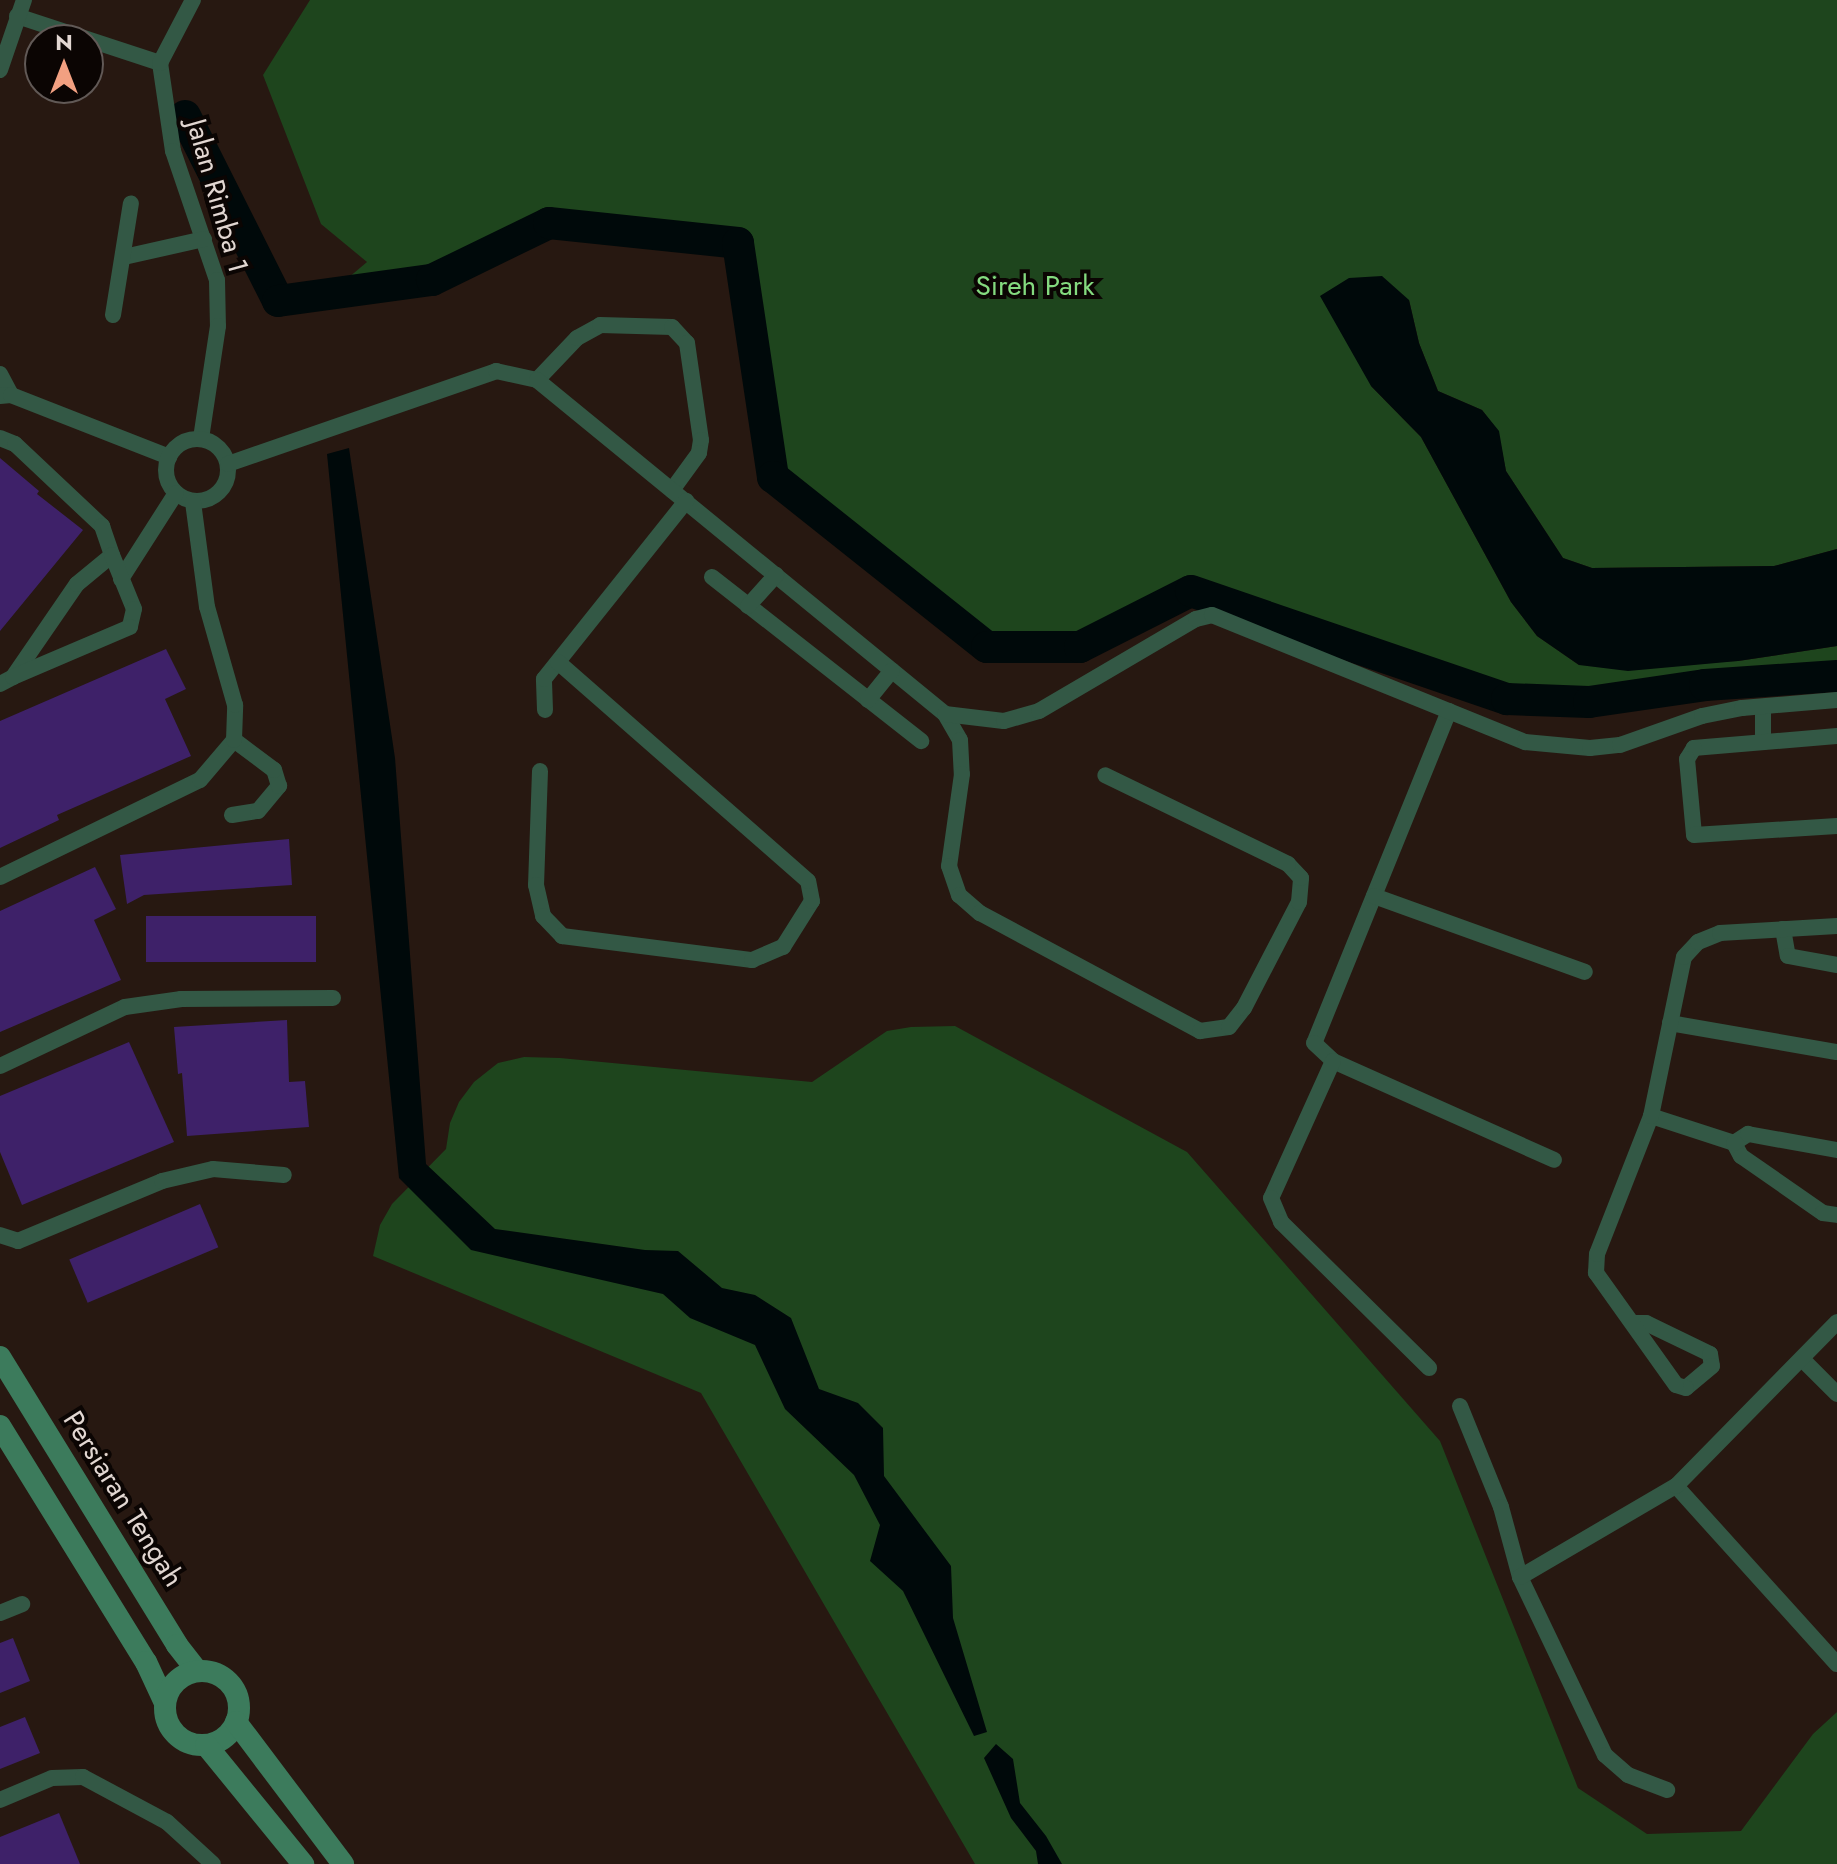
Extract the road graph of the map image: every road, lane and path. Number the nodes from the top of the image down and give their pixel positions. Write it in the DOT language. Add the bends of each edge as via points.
graph roads {
  1 [pos="193,0"];
  2 [pos="20,8"];
  3 [pos="160,63"];
  4 [pos="0,70"];
  5 [pos="131,203"];
  6 [pos="204,239"];
  7 [pos="124,257"];
  8 [pos="113,315"];
  9 [pos="0,374"];
  10 [pos="537,380"];
  11 [pos="6,395"];
  12 [pos="0,438"];
  13 [pos="201,439"];
  14 [pos="169,457"];
  15 [pos="228,464"];
  16 [pos="672,490"];
  17 [pos="176,493"];
  18 [pos="686,501"];
  19 [pos="193,502"];
  20 [pos="112,555"];
  21 [pos="776,575"];
  22 [pos="712,577"];
  23 [pos="121,579"];
  24 [pos="748,606"];
  25 [pos="558,662"];
  26 [pos="892,670"];
  27 [pos="6,681"];
  28 [pos="868,700"];
  29 [pos="1837,700"];
  30 [pos="1763,707"];
  31 [pos="545,710"];
  32 [pos="1449,711"];
  33 [pos="945,714"];
  34 [pos="1837,736"];
  35 [pos="234,740"];
  36 [pos="921,741"];
  37 [pos="1763,742"];
  38 [pos="540,771"];
  39 [pos="1105,775"];
  40 [pos="232,815"];
  41 [pos="1837,826"];
  42 [pos="0,877"];
  43 [pos="1374,896"];
  44 [pos="1837,926"];
  45 [pos="1783,929"];
  46 [pos="1837,965"];
  47 [pos="1585,972"];
  48 [pos="333,998"];
  49 [pos="1670,1023"];
  50 [pos="1837,1052"];
  51 [pos="1333,1061"];
  52 [pos="0,1066"];
  53 [pos="1651,1116"];
  54 [pos="1734,1143"];
  55 [pos="1837,1150"];
  56 [pos="1554,1160"];
  57 [pos="284,1175"];
  58 [pos="1837,1215"];
  59 [pos="3,1237"];
  60 [pos="1837,1322"];
  61 [pos="1635,1323"];
  62 [pos="0,1357"];
  63 [pos="1803,1360"];
  64 [pos="1429,1368"];
  65 [pos="1837,1394"];
  66 [pos="1460,1406"];
  67 [pos="0,1426"];
  68 [pos="1676,1486"];
  69 [pos="1520,1577"];
  70 [pos="22,1604"];
  71 [pos="0,1613"];
  72 [pos="1837,1664"];
  73 [pos="197,1671"];
  74 [pos="165,1703"];
  75 [pos="236,1722"];
  76 [pos="206,1745"];
  77 [pos="1667,1790"];
  78 [pos="0,1800"];
  79 [pos="213,1864"];
  80 [pos="303,1864"];
  81 [pos="343,1864"];
  1 -- 3 [label="street"];
  2 -- 3 [label="street"];
  2 -- 4 [label="street"];
  3 -- 6 [label="street, Jalan Rimba 1" via="173,151"];
  5 -- 7 [label="street"];
  6 -- 7 [label="street"];
  6 -- 13 [label="street, Jalan Rimba 1" via="217,280 218,326"];
  7 -- 8 [label="street"];
  9 -- 11 [label="street"];
  10 -- 15 [label="street" via="496,371"];
  10 -- 16 [label="street"];
  10 -- 16 [label="street" via="577,338 600,325 672,327 687,343 701,440 699,453"];
  11 -- 14 [label="street"];
  12 -- 20 [label="street" via="15,444 102,526"];
  13 -- 14 [label="street" via="182,443"];
  13 -- 15 [label="street" via="219,447"];
  14 -- 17 [label="street" via="166,476"];
  15 -- 19 [label="street" via="220,492"];
  16 -- 18 [label="street"];
  17 -- 19 [label="street"];
  17 -- 23 [label="street"];
  18 -- 21 [label="street"];
  18 -- 25 [label="street"];
  19 -- 35 [label="street" via="207,607 235,705"];
  20 -- 23 [label="street"];
  20 -- 27 [label="street" via="77,584"];
  21 -- 24 [label="street"];
  21 -- 26 [label="street"];
  22 -- 24 [label="street"];
  23 -- 27 [label="street" via="134,609 126,631"];
  24 -- 28 [label="street"];
  25 -- 31 [label="street" via="544,679"];
  25 -- 38 [label="street" via="808,881 812,901 783,947 752,960 562,936 543,916 536,885"];
  26 -- 28 [label="street"];
  26 -- 33 [label="street"];
  28 -- 36 [label="street"];
  29 -- 30 [label="street"];
  30 -- 32 [label="street" via="1702,716 1620,745 1590,748 1525,742"];
  30 -- 37 [label="street"];
  32 -- 33 [label="street" via="1212,615 1196,619 1039,711 1004,721"];
  32 -- 43 [label="street"];
  33 -- 39 [label="street" via="960,740 962,762 949,866 959,895 980,913 1200,1031 1229,1027 1299,902 1301,878 1288,864"];
  34 -- 37 [label="street"];
  35 -- 40 [label="street" via="274,770 279,786 258,811"];
  35 -- 42 [label="street" via="200,780"];
  37 -- 41 [label="street" via="1688,752 1694,835"];
  43 -- 47 [label="street"];
  43 -- 51 [label="street" via="1314,1043"];
  44 -- 45 [label="street"];
  45 -- 46 [label="street" via="1788,956"];
  45 -- 49 [label="street" via="1720,933 1698,942 1684,957"];
  48 -- 52 [label="street" via="181,999 125,1007"];
  49 -- 50 [label="street"];
  49 -- 53 [label="street"];
  51 -- 56 [label="street"];
  51 -- 64 [label="street" via="1271,1198 1281,1222"];
  53 -- 54 [label="street"];
  53 -- 61 [label="street" via="1597,1254 1596,1273 1603,1287"];
  54 -- 55 [label="street" via="1748,1134"];
  54 -- 58 [label="street" via="1741,1156 1823,1213"];
  57 -- 59 [label="street" via="213,1169 162,1181 29,1237"];
  60 -- 63 [label="street"];
  61 -- 61 [label="street" via="1646,1323 1710,1354 1712,1366 1681,1388"];
  62 -- 73 [label="street, Persiaran Tengah"];
  63 -- 65 [label="street"];
  63 -- 68 [label="street"];
  66 -- 69 [label="street" via="1501,1507"];
  67 -- 74 [label="street" via="146,1662"];
  68 -- 69 [label="street"];
  68 -- 72 [label="street"];
  69 -- 77 [label="street" via="1605,1755 1628,1775"];
  70 -- 71 [label="street"];
  73 -- 74 [label="street" via="179,1678"];
  73 -- 75 [label="street" via="216,1673 232,1685 239,1703"];
  74 -- 76 [label="street" via="172,1731 188,1742"];
  75 -- 76 [label="street" via="225,1738"];
  75 -- 81 [label="street"];
  76 -- 80 [label="street"];
  78 -- 79 [label="street" via="52,1778 83,1777 167,1822"];
}
